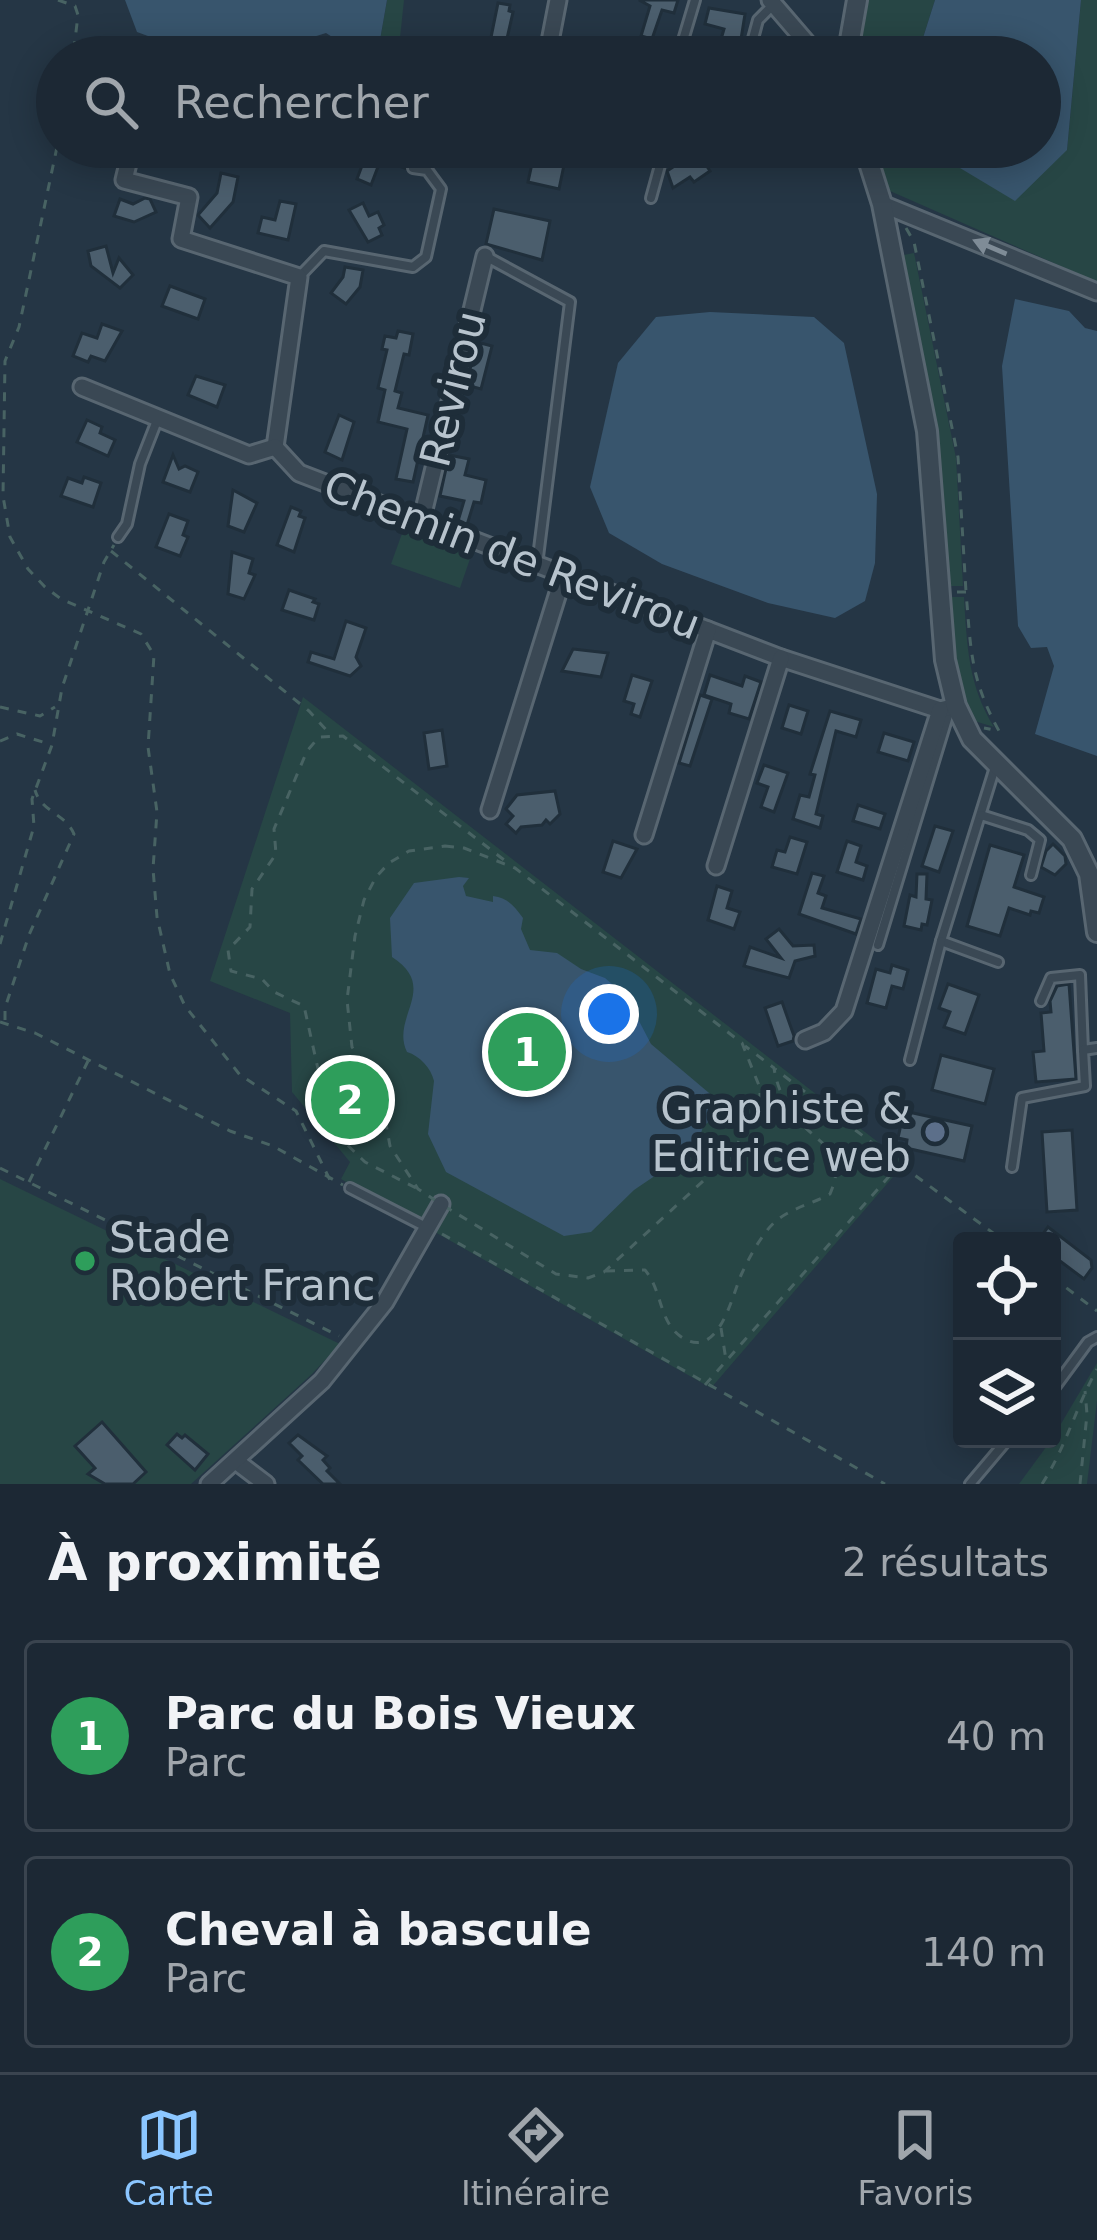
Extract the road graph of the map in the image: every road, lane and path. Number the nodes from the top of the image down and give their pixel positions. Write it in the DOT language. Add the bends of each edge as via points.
graph roads {
  1 [pos="58,0"];
  2 [pos="558,0"];
  3 [pos="695,0"];
  4 [pos="857,0"];
  5 [pos="771,2"];
  6 [pos="75,3"];
  7 [pos="76,36"];
  8 [pos="551,36"];
  9 [pos="684,36"];
  10 [pos="754,36"];
  11 [pos="801,36"];
  12 [pos="851,36"];
  13 [pos="53,168"];
  14 [pos="127,168"];
  15 [pos="418,168"];
  16 [pos="659,168"];
  17 [pos="873,168"];
  18 [pos="651,198"];
  19 [pos="889,207"];
  20 [pos="485,256"];
  21 [pos="299,277"];
  22 [pos="1097,292"];
  23 [pos="82,387"];
  24 [pos="158,416"];
  25 [pos="275,447"];
  26 [pos="421,521"];
  27 [pos="118,537"];
  28 [pos="111,550"];
  29 [pos="537,567"];
  30 [pos="563,577"];
  31 [pos="941,592"];
  32 [pos="966,592"];
  33 [pos="88,610"];
  34 [pos="708,630"];
  35 [pos="781,658"];
  36 [pos="58,706"];
  37 [pos="0,707"];
  38 [pos="953,712"];
  39 [pos="40,716"];
  40 [pos="54,724"];
  41 [pos="330,734"];
  42 [pos="0,741"];
  43 [pos="52,745"];
  44 [pos="997,763"];
  45 [pos="35,788"];
  46 [pos="490,810"];
  47 [pos="981,815"];
  48 [pos="644,835"];
  49 [pos="716,866"];
  50 [pos="515,868"];
  51 [pos="1031,875"];
  52 [pos="1097,932"];
  53 [pos="941,941"];
  54 [pos="0,944"];
  55 [pos="878,945"];
  56 [pos="998,962"];
  57 [pos="1041,1001"];
  58 [pos="3,1021"];
  59 [pos="805,1040"];
  60 [pos="742,1043"];
  61 [pos="1097,1048"];
  62 [pos="1083,1050"];
  63 [pos="88,1060"];
  64 [pos="910,1060"];
  65 [pos="774,1068"];
  66 [pos="900,1164"];
  67 [pos="1012,1167"];
  68 [pos="0,1168"];
  69 [pos="330,1180"];
  70 [pos="29,1183"];
  71 [pos="350,1188"];
  72 [pos="418,1189"];
  73 [pos="441,1204"];
  74 [pos="426,1227"];
  75 [pos="992,1232"];
  76 [pos="604,1272"];
  77 [pos="1061,1284"];
  78 [pos="1097,1311"];
  79 [pos="721,1327"];
  80 [pos="1097,1337"];
  81 [pos="352,1342"];
  82 [pos="726,1362"];
  83 [pos="1097,1370"];
  84 [pos="1061,1379"];
  85 [pos="705,1385"];
  86 [pos="1085,1390"];
  87 [pos="1000,1448"];
  88 [pos="237,1462"];
  89 [pos="209,1484"];
  90 [pos="266,1484"];
  91 [pos="885,1484"];
  92 [pos="970,1484"];
  93 [pos="1042,1484"];
  94 [pos="1080,1484"];
  1 -- 6 [label="path"];
  2 -- 8 [label="street"];
  3 -- 9 [label="lane"];
  4 -- 12 [label="street"];
  5 -- 10 [label="lane"];
  5 -- 11 [label="street"];
  6 -- 7 [label="path"];
  13 -- 33 [label="path" via="5,361 3,496 13,547 28,568 61,599"];
  14 -- 21 [label="street" via="124,180 189,197 181,239"];
  15 -- 21 [label="lane" via="441,189 427,257 413,268 324,251"];
  16 -- 18 [label="lane"];
  17 -- 19 [label="street"];
  22 -- 19 [label="street, one-way"];
  19 -- 31 [label="street" via="928,431"];
  19 -- 32 [label="path" via="914,242 958,457"];
  20 -- 26 [label="street, Revirou"];
  20 -- 29 [label="lane" via="570,302"];
  21 -- 25 [label="street"];
  23 -- 24 [label="street, Chemin de Revirou"];
  24 -- 25 [label="street, Chemin de Revirou" via="249,454"];
  24 -- 27 [label="lane"];
  25 -- 26 [label="street, Chemin de Revirou" via="299,473"];
  26 -- 29 [label="street, Chemin de Revirou"];
  27 -- 28 [label="path"];
  28 -- 33 [label="path"];
  28 -- 41 [label="path"];
  29 -- 30 [label="street, Chemin de Revirou"];
  30 -- 34 [label="street, Chemin de Revirou"];
  30 -- 46 [label="street"];
  31 -- 32 [label="path"];
  31 -- 38 [label="street"];
  32 -- 38 [label="path" via="972,671 999,730"];
  33 -- 36 [label="path"];
  33 -- 69 [label="path" via="141,634 154,655 153,869 170,974 184,1006 240,1075 296,1112"];
  34 -- 35 [label="street, Chemin de Revirou"];
  34 -- 48 [label="street"];
  35 -- 38 [label="street, Chemin de Revirou"];
  35 -- 49 [label="street"];
  36 -- 39 [label="path"];
  36 -- 40 [label="path"];
  37 -- 39 [label="path"];
  38 -- 44 [label="street"];
  38 -- 55 [label="lane"];
  38 -- 59 [label="street" via="844,1011"];
  39 -- 40 [label="path"];
  40 -- 43 [label="path"];
  41 -- 50 [label="path" via="343,736"];
  41 -- 72 [label="path" via="307,751 274,829 276,854 252,889 250,927 232,942 227,964 304,1006 338,1136 365,1162"];
  42 -- 43 [label="path" via="17,734"];
  43 -- 45 [label="path"];
  44 -- 47 [label="lane"];
  44 -- 52 [label="street" via="1082,855"];
  45 -- 54 [label="path" via="34,826"];
  45 -- 58 [label="path" via="74,834 29,935"];
  47 -- 51 [label="lane" via="1040,840"];
  47 -- 53 [label="lane"];
  50 -- 60 [label="path"];
  50 -- 72 [label="path" via="464,848 427,847 389,862 364,900 347,1000 352,1047 379,1085 390,1146"];
  53 -- 56 [label="lane"];
  53 -- 64 [label="lane"];
  57 -- 62 [label="lane" via="1051,978 1080,975"];
  58 -- 63 [label="path"];
  60 -- 65 [label="path"];
  60 -- 76 [label="path" via="760,1088 752,1121 726,1160"];
  61 -- 62 [label="lane"];
  62 -- 67 [label="lane" via="1085,1086 1022,1098"];
  63 -- 69 [label="path"];
  63 -- 70 [label="path"];
  65 -- 66 [label="path"];
  65 -- 79 [label="path" via="801,1124 828,1145 837,1177 830,1194 764,1233"];
  66 -- 75 [label="path"];
  66 -- 82 [label="path"];
  68 -- 70 [label="path"];
  69 -- 71 [label="path"];
  70 -- 81 [label="path"];
  71 -- 74 [label="lane"];
  72 -- 73 [label="path"];
  73 -- 74 [label="street"];
  73 -- 76 [label="path" via="556,1274"];
  74 -- 81 [label="street" via="385,1302"];
  74 -- 85 [label="path"];
  76 -- 79 [label="path" via="645,1270 667,1320 689,1341"];
  77 -- 78 [label="path"];
  79 -- 82 [label="path"];
  80 -- 84 [label="lane"];
  81 -- 88 [label="street"];
  82 -- 85 [label="path"];
  83 -- 86 [label="path"];
  85 -- 91 [label="path"];
  86 -- 93 [label="path"];
  86 -- 94 [label="path"];
  87 -- 92 [label="lane"];
  88 -- 89 [label="street"];
  88 -- 90 [label="street"];
}
